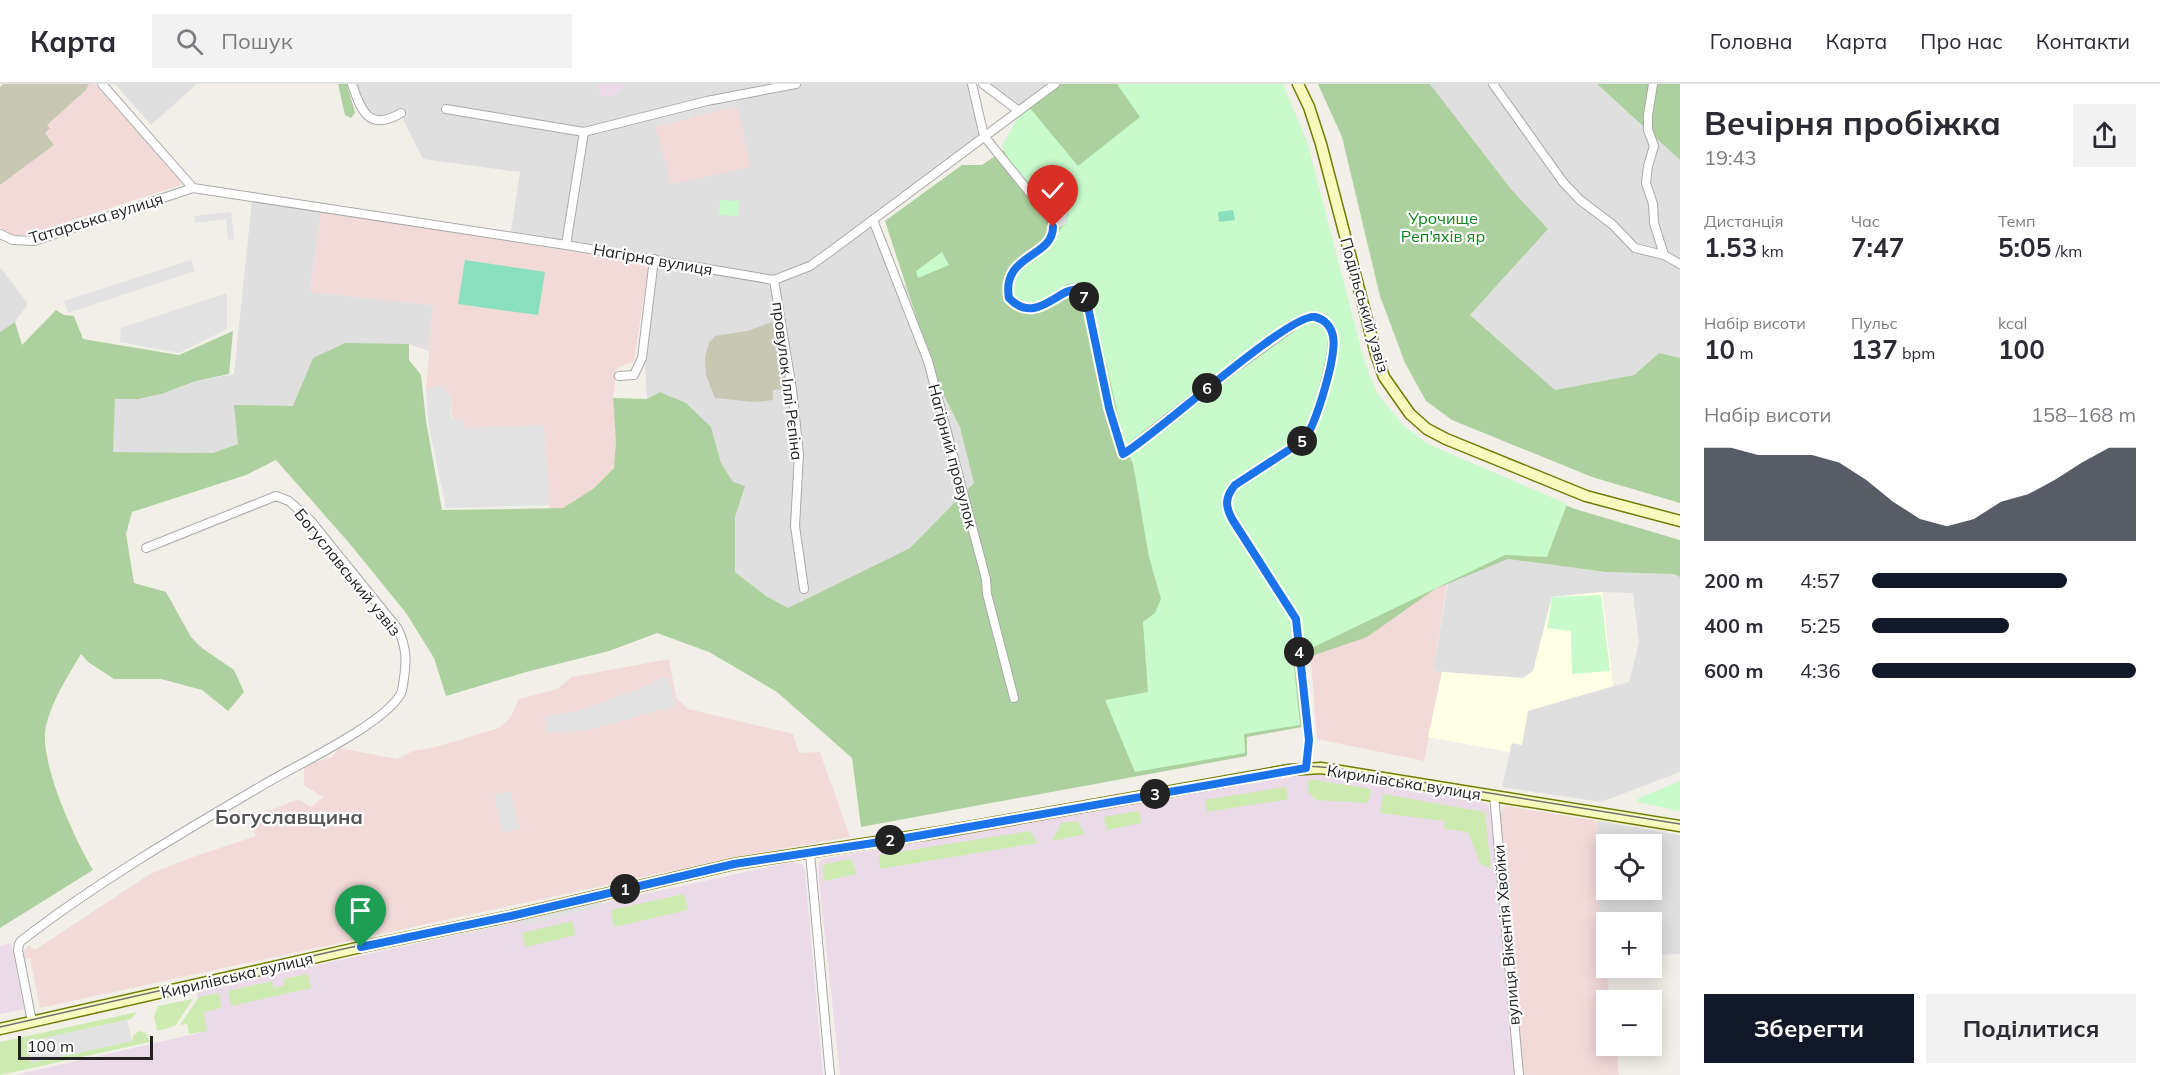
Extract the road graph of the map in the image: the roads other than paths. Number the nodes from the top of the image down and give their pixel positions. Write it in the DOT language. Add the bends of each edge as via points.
graph roads {
  1 [pos="102,84"];
  2 [pos="352,84"];
  3 [pos="796,84"];
  4 [pos="972,84"];
  5 [pos="983,84"];
  6 [pos="1054,84"];
  7 [pos="1298,84"];
  8 [pos="1493,84"];
  9 [pos="1653,84"];
  10 [pos="446,109"];
  11 [pos="1019,111"];
  12 [pos="401,113"];
  13 [pos="584,132"];
  14 [pos="984,135"];
  15 [pos="193,188"];
  16 [pos="873,220"];
  17 [pos="0,234"];
  18 [pos="566,245"];
  19 [pos="1664,255"];
  20 [pos="654,259"];
  21 [pos="1680,264"];
  22 [pos="774,280"];
  23 [pos="619,376"];
  24 [pos="1680,521"];
  25 [pos="146,548"];
  26 [pos="804,589"];
  27 [pos="1014,698"];
  28 [pos="1306,768"];
  29 [pos="1494,795"];
  30 [pos="1680,826"];
  31 [pos="810,853"];
  32 [pos="32,1022"];
  33 [pos="0,1029"];
  34 [pos="830,1075"];
  35 [pos="1518,1075"];
  1 -- 15 [label="street"];
  2 -- 12 [label="street" via="360,108 369,118 382,121"];
  3 -- 13 [label="street" via="707,101"];
  4 -- 14 [label="street"];
  5 -- 11 [label="street"];
  6 -- 11 [label="street"];
  7 -- 24 [label="main road, Подільський узвіз" via="1321,144 1376,354 1384,377 1410,414 1446,439 1556,485"];
  8 -- 19 [label="street" via="1580,200 1635,248"];
  9 -- 19 [label="street" via="1648,130 1654,146 1646,183"];
  10 -- 13 [label="street"];
  11 -- 14 [label="street"];
  13 -- 18 [label="street"];
  14 -- 16 [label="street"];
  14 -- 28 [label="street" via="1051,219 1053,227 1048,242 1019,263 1011,274 1009,298 1022,308 1033,309 1069,289 1083,296 1123,454 1303,319 1313,316 1330,327 1334,348 1311,431 1304,440 1235,485 1226,501 1232,519 1296,619 1309,740"];
  15 -- 17 [label="street, Татарська вулиця" via="34,241 13,240"];
  15 -- 18 [label="street, Нагірна вулиця"];
  16 -- 22 [label="street" via="810,266"];
  16 -- 27 [label="street, Нагірний провулок" via="928,361"];
  18 -- 20 [label="street, Нагірна вулиця"];
  19 -- 21 [label="street"];
  20 -- 22 [label="street, Нагірна вулиця"];
  20 -- 23 [label="street" via="642,358 634,375"];
  22 -- 26 [label="street, провулок Іллі Рєпіна" via="799,454 795,526"];
  25 -- 32 [label="street, Богуславський узвіз" via="276,496 290,501 310,520 398,629 407,660 401,694 377,718 136,863 21,941 18,950"];
  28 -- 29 [label="main road, Кирилівська вулиця"];
  28 -- 31 [label="main road, Кирилівська вулиця"];
  29 -- 30 [label="main road, Кирилівська вулиця"];
  29 -- 35 [label="street, вулиця Вікентія Хвойки"];
  31 -- 32 [label="main road, Кирилівська вулиця" via="734,864"];
  31 -- 34 [label="street"];
  32 -- 33 [label="main road, Кирилівська вулиця"];
}
